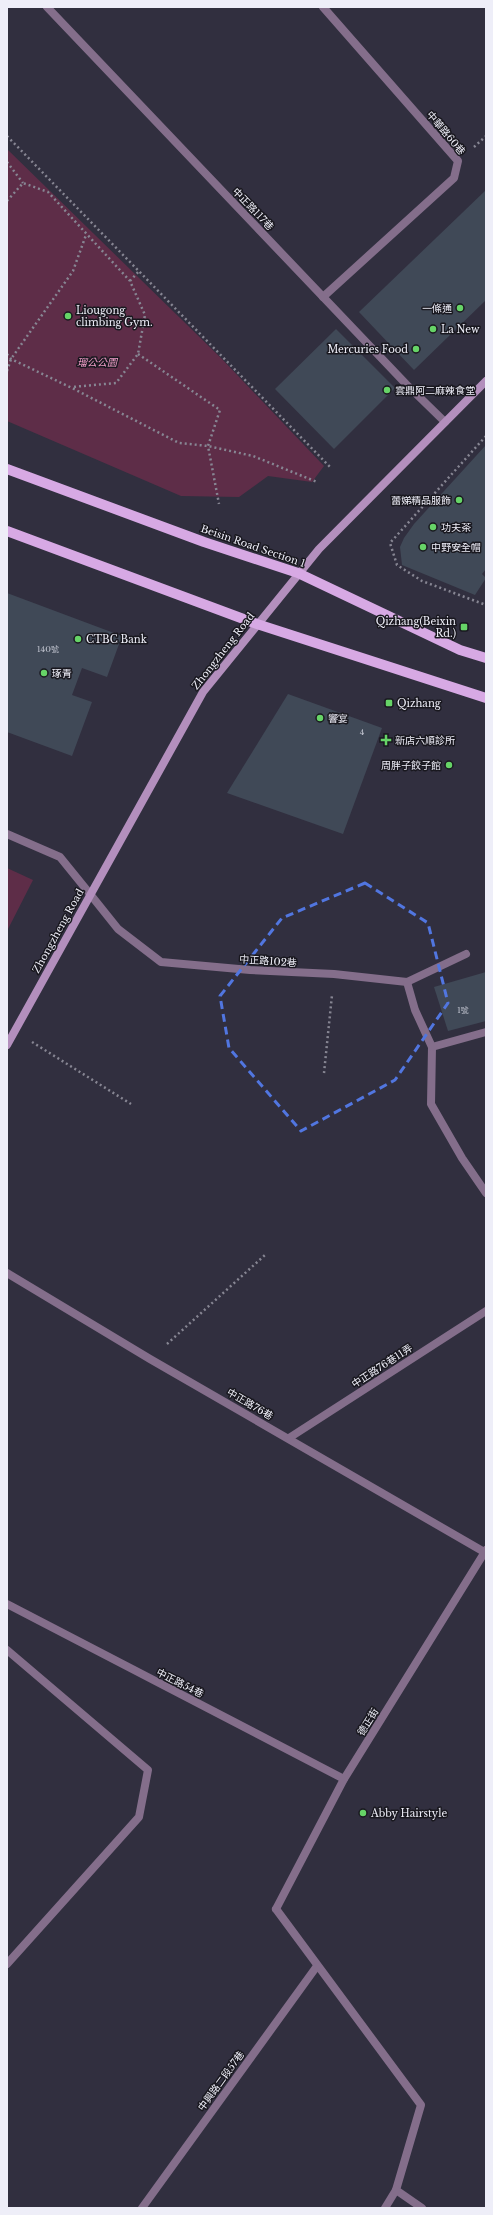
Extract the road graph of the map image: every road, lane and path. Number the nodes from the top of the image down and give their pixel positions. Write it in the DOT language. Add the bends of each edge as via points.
graph roads {
  1 [pos="47,7"];
  2 [pos="323,7"];
  3 [pos="7,136"];
  4 [pos="7,162"];
  5 [pos="23,183"];
  6 [pos="7,201"];
  7 [pos="86,235"];
  8 [pos="139,271"];
  9 [pos="130,281"];
  10 [pos="323,297"];
  11 [pos="7,354"];
  12 [pos="138,354"];
  13 [pos="11,359"];
  14 [pos="7,371"];
  15 [pos="486,381"];
  16 [pos="72,388"];
  17 [pos="445,422"];
  18 [pos="486,436"];
  19 [pos="208,446"];
  20 [pos="330,468"];
  21 [pos="7,469"];
  22 [pos="318,482"];
  23 [pos="219,504"];
  24 [pos="7,531"];
  25 [pos="298,573"];
  26 [pos="486,605"];
  27 [pos="257,624"];
  28 [pos="486,658"];
  29 [pos="486,698"];
  30 [pos="7,834"];
  31 [pos="90,894"];
  32 [pos="466,954"];
  33 [pos="334,974"];
  34 [pos="407,982"];
  35 [pos="15,1031"];
  36 [pos="486,1032"];
  37 [pos="7,1045"];
  38 [pos="432,1047"];
  39 [pos="324,1073"];
  40 [pos="131,1104"];
  41 [pos="486,1193"];
  42 [pos="265,1255"];
  43 [pos="7,1273"];
  44 [pos="486,1311"];
  45 [pos="150,1359"];
  46 [pos="289,1438"];
  47 [pos="485,1552"];
  48 [pos="7,1604"];
  49 [pos="7,1650"];
  50 [pos="344,1779"];
  51 [pos="7,1964"];
  52 [pos="317,1966"];
  53 [pos="396,2190"];
  54 [pos="142,2208"];
  55 [pos="385,2208"];
  56 [pos="422,2208"];
  1 -- 10 [label="street, 中正路117巷"];
  2 -- 10 [label="street, 中華路60巷" via="458,161 454,178"];
  3 -- 8 [label="path"];
  4 -- 5 [label="path"];
  5 -- 6 [label="path"];
  5 -- 7 [label="path" via="48,192"];
  7 -- 9 [label="path"];
  7 -- 13 [label="path" via="73,270"];
  8 -- 9 [label="path"];
  8 -- 20 [label="path"];
  9 -- 12 [label="path" via="144,315"];
  10 -- 17 [label="street, 中正路117巷"];
  11 -- 13 [label="path"];
  12 -- 16 [label="path" via="116,383"];
  12 -- 19 [label="path" via="220,410"];
  13 -- 14 [label="path"];
  13 -- 16 [label="path"];
  15 -- 17 [label="street, Zhongzheng Road"];
  16 -- 19 [label="path" via="179,443"];
  17 -- 25 [label="street, Zhongzheng Road"];
  18 -- 26 [label="path" via="390,543 397,565 416,577"];
  19 -- 22 [label="path" via="253,456"];
  19 -- 23 [label="path"];
  21 -- 25 [label="main road, Beisin Road Section 1" via="204,542"];
  24 -- 27 [label="main road"];
  25 -- 27 [label="street, Zhongzheng Road"];
  25 -- 28 [label="main road, Beisin Road Section 1" via="460,650"];
  27 -- 29 [label="main road"];
  27 -- 31 [label="street, Zhongzheng Road" via="203,692"];
  30 -- 31 [label="street, 中正路102巷" via="60,857"];
  31 -- 33 [label="street, 中正路102巷" via="118,929 161,962"];
  31 -- 35 [label="street, Zhongzheng Road"];
  32 -- 34 [label="street"];
  33 -- 34 [label="street, 中正路102巷"];
  33 -- 39 [label="path"];
  34 -- 38 [label="street" via="415,1010"];
  35 -- 37 [label="street, Zhongzheng Road"];
  35 -- 40 [label="path"];
  36 -- 38 [label="street"];
  38 -- 41 [label="street" via="431,1104 462,1158"];
  42 -- 45 [label="path"];
  43 -- 45 [label="street, 中正路76巷"];
  44 -- 46 [label="street, 中正路76巷11弄"];
  45 -- 46 [label="street, 中正路76巷"];
  46 -- 47 [label="street, 中正路76巷"];
  47 -- 50 [label="street, 德正街"];
  48 -- 50 [label="street, 中正路54巷"];
  49 -- 51 [label="street" via="148,1770 139,1817"];
  50 -- 52 [label="street, 德正街" via="276,1909"];
  52 -- 53 [label="street" via="421,2104"];
  52 -- 54 [label="street, 中興路二段57巷"];
  53 -- 55 [label="street"];
  53 -- 56 [label="street"];
}
